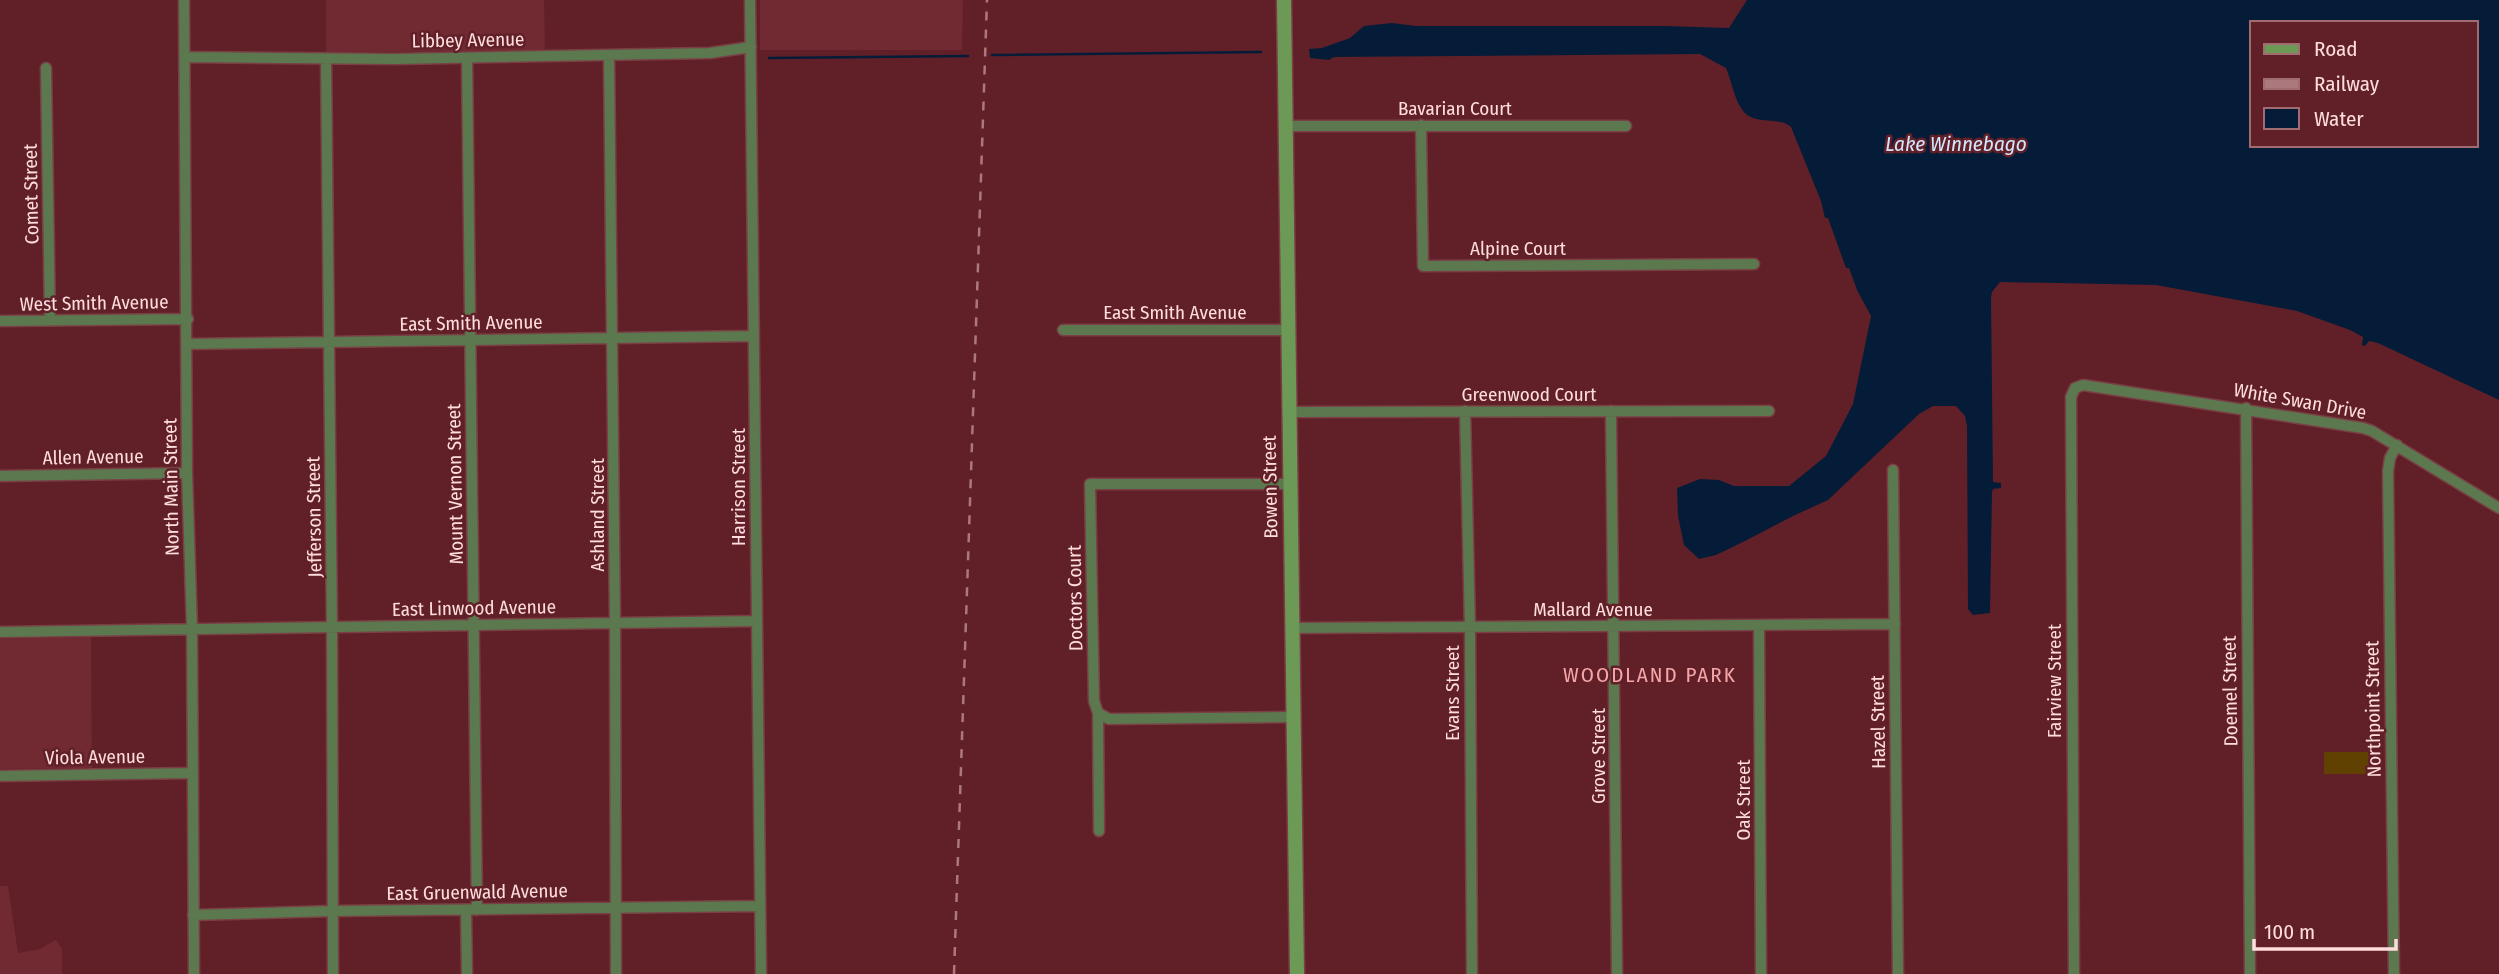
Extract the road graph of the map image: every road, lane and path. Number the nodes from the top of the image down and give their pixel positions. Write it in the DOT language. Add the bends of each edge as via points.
graph roads {
  1 [pos="184,0"];
  2 [pos="750,0"];
  3 [pos="1284,0"];
  4 [pos="751,47"];
  5 [pos="609,55"];
  6 [pos="185,57"];
  7 [pos="467,58"];
  8 [pos="326,59"];
  9 [pos="46,68"];
  10 [pos="1422,125"];
  11 [pos="1284,126"];
  12 [pos="1626,126"];
  13 [pos="1754,264"];
  14 [pos="188,319"];
  15 [pos="50,320"];
  16 [pos="0,321"];
  17 [pos="1063,330"];
  18 [pos="1287,330"];
  19 [pos="754,335"];
  20 [pos="613,338"];
  21 [pos="471,341"];
  22 [pos="329,342"];
  23 [pos="187,344"];
  24 [pos="2075,388"];
  25 [pos="2246,408"];
  26 [pos="1465,411"];
  27 [pos="1611,411"];
  28 [pos="1769,411"];
  29 [pos="1288,412"];
  30 [pos="2397,445"];
  31 [pos="1893,470"];
  32 [pos="187,473"];
  33 [pos="0,476"];
  34 [pos="1289,484"];
  35 [pos="2499,508"];
  36 [pos="757,621"];
  37 [pos="615,623"];
  38 [pos="1895,624"];
  39 [pos="1759,625"];
  40 [pos="474,626"];
  41 [pos="1615,626"];
  42 [pos="1470,627"];
  43 [pos="332,628"];
  44 [pos="1292,628"];
  45 [pos="192,629"];
  46 [pos="0,632"];
  47 [pos="1098,713"];
  48 [pos="1293,717"];
  49 [pos="191,773"];
  50 [pos="0,776"];
  51 [pos="1099,831"];
  52 [pos="760,906"];
  53 [pos="615,908"];
  54 [pos="472,910"];
  55 [pos="332,911"];
  56 [pos="193,915"];
  57 [pos="194,974"];
  58 [pos="332,974"];
  59 [pos="467,974"];
  60 [pos="615,974"];
  61 [pos="761,974"];
  62 [pos="1297,974"];
  63 [pos="1472,974"];
  64 [pos="1617,974"];
  65 [pos="1761,974"];
  66 [pos="1898,974"];
  67 [pos="2074,974"];
  68 [pos="2250,974"];
  69 [pos="2394,974"];
  1 -- 6 [label="street, North Main Street"];
  2 -- 4 [label="street, Harrison Street"];
  3 -- 11 [label="main road, Bowen Street"];
  4 -- 5 [label="street, Libbey Avenue" via="710,53"];
  4 -- 19 [label="street, Harrison Street"];
  5 -- 7 [label="street, Libbey Avenue"];
  5 -- 20 [label="street, Ashland Street"];
  6 -- 8 [label="street, Libbey Avenue"];
  6 -- 14 [label="street, North Main Street"];
  7 -- 8 [label="street, Libbey Avenue"];
  7 -- 21 [label="street, Mount Vernon Street"];
  8 -- 22 [label="street, Jefferson Street"];
  9 -- 15 [label="street, Comet Street"];
  10 -- 11 [label="street, Bavarian Court"];
  10 -- 12 [label="street, Bavarian Court"];
  10 -- 13 [label="street, Alpine Court" via="1423,266"];
  11 -- 18 [label="main road, Bowen Street"];
  14 -- 15 [label="street, West Smith Avenue"];
  14 -- 23 [label="street, North Main Street"];
  15 -- 16 [label="street, West Smith Avenue"];
  17 -- 18 [label="street, East Smith Avenue"];
  18 -- 29 [label="main road, Bowen Street"];
  19 -- 20 [label="street, East Smith Avenue"];
  19 -- 36 [label="street, Harrison Street"];
  20 -- 21 [label="street, East Smith Avenue"];
  20 -- 37 [label="street, Ashland Street"];
  21 -- 22 [label="street, East Smith Avenue"];
  21 -- 40 [label="street, Mount Vernon Street"];
  22 -- 23 [label="street, East Smith Avenue"];
  22 -- 43 [label="street, Jefferson Street"];
  23 -- 32 [label="street, North Main Street"];
  24 -- 25 [label="street, White Swan Drive" via="2083,385"];
  24 -- 67 [label="street, Fairview Street" via="2071,397 2070,495"];
  25 -- 30 [label="street, White Swan Drive" via="2363,428"];
  25 -- 68 [label="street, Doemel Street"];
  26 -- 27 [label="street, Greenwood Court"];
  26 -- 29 [label="street, Greenwood Court"];
  26 -- 42 [label="street, Evans Street"];
  27 -- 28 [label="street, Greenwood Court"];
  27 -- 41 [label="street, Grove Street"];
  29 -- 34 [label="main road, Bowen Street"];
  30 -- 35 [label="street, White Swan Drive"];
  30 -- 69 [label="street, Northpoint Street" via="2388,471"];
  31 -- 38 [label="street, Hazel Street"];
  32 -- 33 [label="street, Allen Avenue"];
  32 -- 45 [label="street, North Main Street"];
  34 -- 44 [label="main road, Bowen Street"];
  34 -- 47 [label="street, Doctors Court" via="1090,484 1094,701"];
  36 -- 37 [label="street, East Linwood Avenue"];
  36 -- 52 [label="street, Harrison Street"];
  37 -- 40 [label="street, East Linwood Avenue"];
  37 -- 53 [label="street, Ashland Street"];
  38 -- 39 [label="street, Mallard Avenue"];
  38 -- 66 [label="street, Hazel Street"];
  39 -- 41 [label="street, Mallard Avenue"];
  39 -- 65 [label="street, Oak Street"];
  40 -- 43 [label="street, East Linwood Avenue"];
  40 -- 54 [label="street, Mount Vernon Street"];
  41 -- 42 [label="street, Mallard Avenue"];
  41 -- 64 [label="street, Grove Street"];
  42 -- 44 [label="street, Mallard Avenue"];
  42 -- 63 [label="street, Evans Street"];
  43 -- 45 [label="street, East Linwood Avenue"];
  43 -- 55 [label="street, Jefferson Street"];
  44 -- 48 [label="main road, Bowen Street"];
  45 -- 46 [label="street, East Linwood Avenue"];
  45 -- 49 [label="street, North Main Street"];
  47 -- 48 [label="street" via="1109,719"];
  47 -- 51 [label="street"];
  48 -- 62 [label="main road, Bowen Street"];
  49 -- 50 [label="street, Viola Avenue"];
  49 -- 56 [label="street, North Main Street"];
  52 -- 53 [label="street, East Gruenwald Avenue"];
  52 -- 61 [label="street, Harrison Street"];
  53 -- 54 [label="street, East Gruenwald Avenue"];
  53 -- 60 [label="street, Ashland Street"];
  54 -- 55 [label="street, East Gruenwald Avenue"];
  54 -- 59 [label="street, Mount Vernon Street"];
  55 -- 56 [label="street, East Gruenwald Avenue"];
  55 -- 58 [label="street, Jefferson Street"];
  56 -- 57 [label="street, North Main Street"];
}
